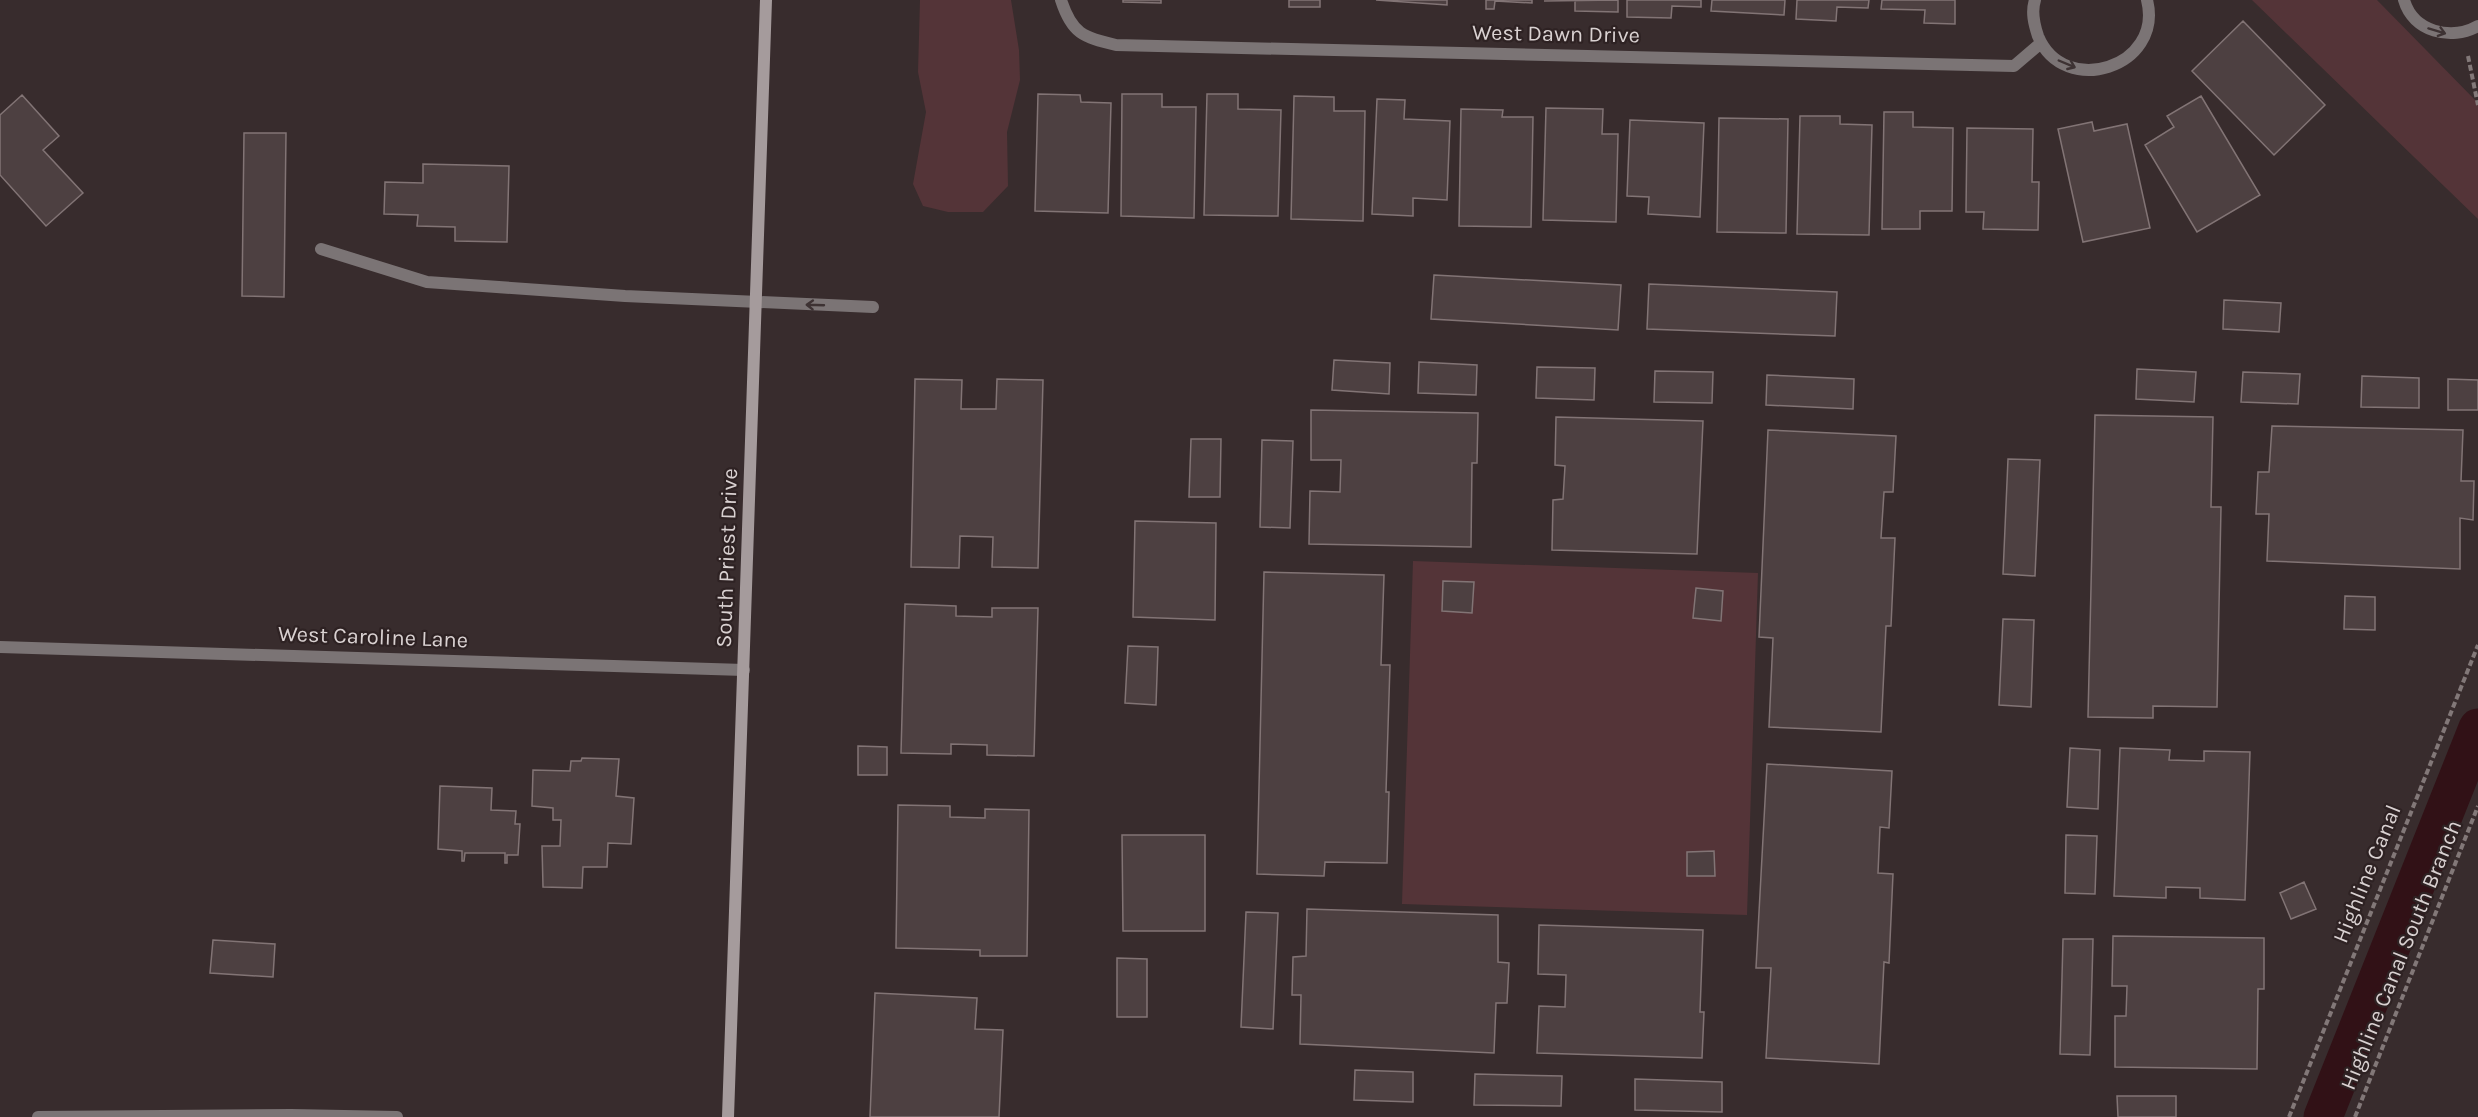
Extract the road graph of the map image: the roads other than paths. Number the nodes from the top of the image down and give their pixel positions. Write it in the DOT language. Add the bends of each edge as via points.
graph roads {
  1 [pos="766,0"];
  2 [pos="1062,0"];
  3 [pos="2035,0"];
  4 [pos="2147,0"];
  5 [pos="2404,0"];
  6 [pos="2478,26"];
  7 [pos="2041,43"];
  8 [pos="321,249"];
  9 [pos="757,303"];
  10 [pos="873,307"];
  11 [pos="0,647"];
  12 [pos="744,670"];
  13 [pos="38,1117"];
  14 [pos="397,1117"];
  15 [pos="728,1117"];
  1 -- 9 [label="main road, South Priest Drive"];
  2 -- 7 [label="street, West Dawn Drive" via="1068,20 1087,38 1116,45 2014,66"];
  3 -- 7 [label="street" via="2034,26"];
  7 -- 4 [label="street, one-way" via="2054,58 2070,67 2089,71 2108,68 2126,60 2139,46 2147,28"];
  5 -- 6 [label="street, one-way" via="2412,16 2436,32 2449,34"];
  8 -- 9 [label="street" via="427,282"];
  10 -- 9 [label="street, one-way"];
  9 -- 12 [label="main road, South Priest Drive"];
  11 -- 12 [label="street, West Caroline Lane"];
  12 -- 15 [label="main road, South Priest Drive"];
  13 -- 14 [label="street"];
}
